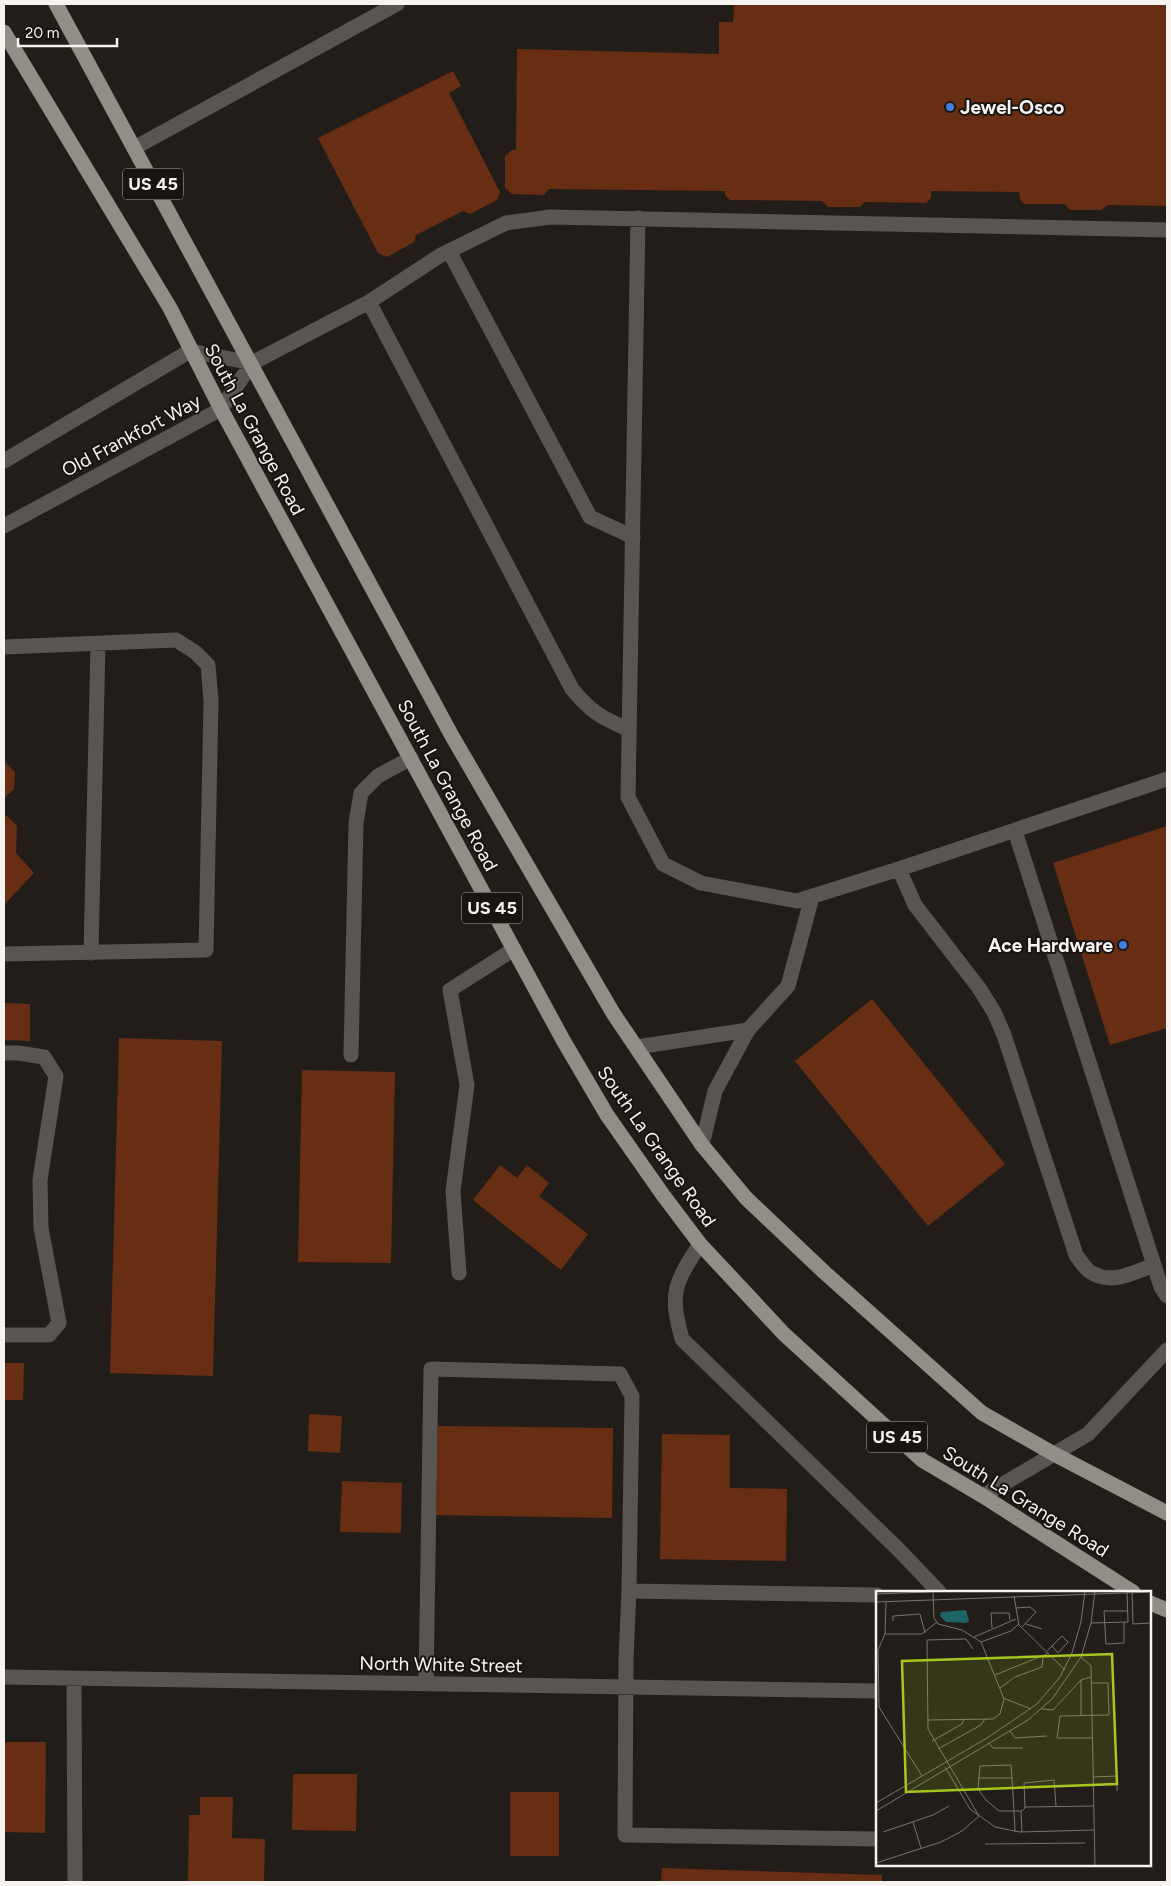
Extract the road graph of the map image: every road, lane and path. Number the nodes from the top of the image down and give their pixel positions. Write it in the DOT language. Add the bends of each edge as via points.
graph roads {
  1 [pos="56,4"];
  2 [pos="396,4"];
  3 [pos="4,32"];
  4 [pos="134,148"];
  5 [pos="638,218"];
  6 [pos="1167,230"];
  7 [pos="448,251"];
  8 [pos="368,302"];
  9 [pos="190,351"];
  10 [pos="252,363"];
  11 [pos="221,410"];
  12 [pos="4,461"];
  13 [pos="4,526"];
  14 [pos="633,536"];
  15 [pos="98,644"];
  16 [pos="4,647"];
  17 [pos="629,730"];
  18 [pos="411,758"];
  19 [pos="1167,779"];
  20 [pos="1015,831"];
  21 [pos="899,869"];
  22 [pos="812,897"];
  23 [pos="514,949"];
  24 [pos="92,953"];
  25 [pos="4,954"];
  26 [pos="748,1030"];
  27 [pos="637,1047"];
  28 [pos="4,1053"];
  29 [pos="351,1056"];
  30 [pos="702,1145"];
  31 [pos="700,1244"];
  32 [pos="1154,1265"];
  33 [pos="459,1273"];
  34 [pos="1167,1296"];
  35 [pos="4,1335"];
  36 [pos="1167,1350"];
  37 [pos="1054,1454"];
  38 [pos="983,1496"];
  39 [pos="1167,1513"];
  40 [pos="938,1591"];
  41 [pos="1131,1591"];
  42 [pos="629,1592"];
  43 [pos="876,1595"];
  44 [pos="4,1678"];
  45 [pos="74,1678"];
  46 [pos="426,1684"];
  47 [pos="627,1687"];
  48 [pos="876,1691"];
  49 [pos="876,1839"];
  50 [pos="75,1882"];
  1 -- 4 [label="main road, South La Grange Road / US 45"];
  2 -- 4 [label="street"];
  3 -- 9 [label="main road, South La Grange Road / US 45" via="170,308"];
  4 -- 10 [label="main road, South La Grange Road / US 45"];
  5 -- 6 [label="street"];
  5 -- 7 [label="street" via="550,217 506,223"];
  5 -- 14 [label="street"];
  7 -- 8 [label="street"];
  7 -- 14 [label="street" via="590,517"];
  8 -- 10 [label="street"];
  8 -- 17 [label="street" via="572,689 588,708"];
  9 -- 10 [label="street"];
  9 -- 11 [label="main road, South La Grange Road / US 45"];
  9 -- 12 [label="street, Old Frankfort Way"];
  10 -- 11 [label="street, Old Frankfort Way"];
  10 -- 27 [label="main road, South La Grange Road / US 45" via="452,736 613,1013"];
  11 -- 13 [label="street, Old Frankfort Way"];
  11 -- 18 [label="main road, South La Grange Road / US 45"];
  14 -- 17 [label="street"];
  15 -- 16 [label="street"];
  15 -- 24 [label="street"];
  15 -- 24 [label="street" via="176,640 208,665 211,701 206,950"];
  17 -- 22 [label="street" via="628,798 663,864 701,883 797,901"];
  18 -- 23 [label="main road, South La Grange Road / US 45"];
  18 -- 29 [label="street" via="378,776 361,794 356,823"];
  19 -- 20 [label="street"];
  20 -- 21 [label="street"];
  20 -- 32 [label="street"];
  21 -- 22 [label="street"];
  21 -- 32 [label="street" via="915,905 994,1012 1076,1255 1088,1270 1101,1277 1117,1279"];
  22 -- 26 [label="street" via="788,986"];
  23 -- 31 [label="main road, South La Grange Road / US 45" via="606,1115"];
  23 -- 33 [label="street" via="450,990 467,1085 454,1191"];
  24 -- 25 [label="street"];
  26 -- 27 [label="street"];
  26 -- 30 [label="street" via="715,1091"];
  27 -- 30 [label="main road, South La Grange Road / US 45"];
  28 -- 35 [label="street" via="44,1057 56,1076 40,1180 41,1228 59,1323 49,1335"];
  30 -- 37 [label="main road, South La Grange Road / US 45" via="746,1198 982,1413"];
  31 -- 38 [label="main road, South La Grange Road / US 45" via="784,1334 922,1460"];
  31 -- 40 [label="street" via="680,1275 675,1293 675,1314 682,1339"];
  32 -- 34 [label="street"];
  36 -- 37 [label="street" via="1088,1434"];
  37 -- 38 [label="street"];
  37 -- 39 [label="main road, South La Grange Road / US 45"];
  38 -- 41 [label="main road, South La Grange Road / US 45"];
  42 -- 43 [label="street"];
  42 -- 46 [label="street" via="632,1396 620,1374 431,1369"];
  42 -- 47 [label="street"];
  44 -- 45 [label="street, North White Street"];
  45 -- 46 [label="street, North White Street"];
  45 -- 50 [label="street"];
  46 -- 47 [label="street, North White Street"];
  47 -- 48 [label="street, North White Street"];
  47 -- 49 [label="street" via="625,1835"];
}
